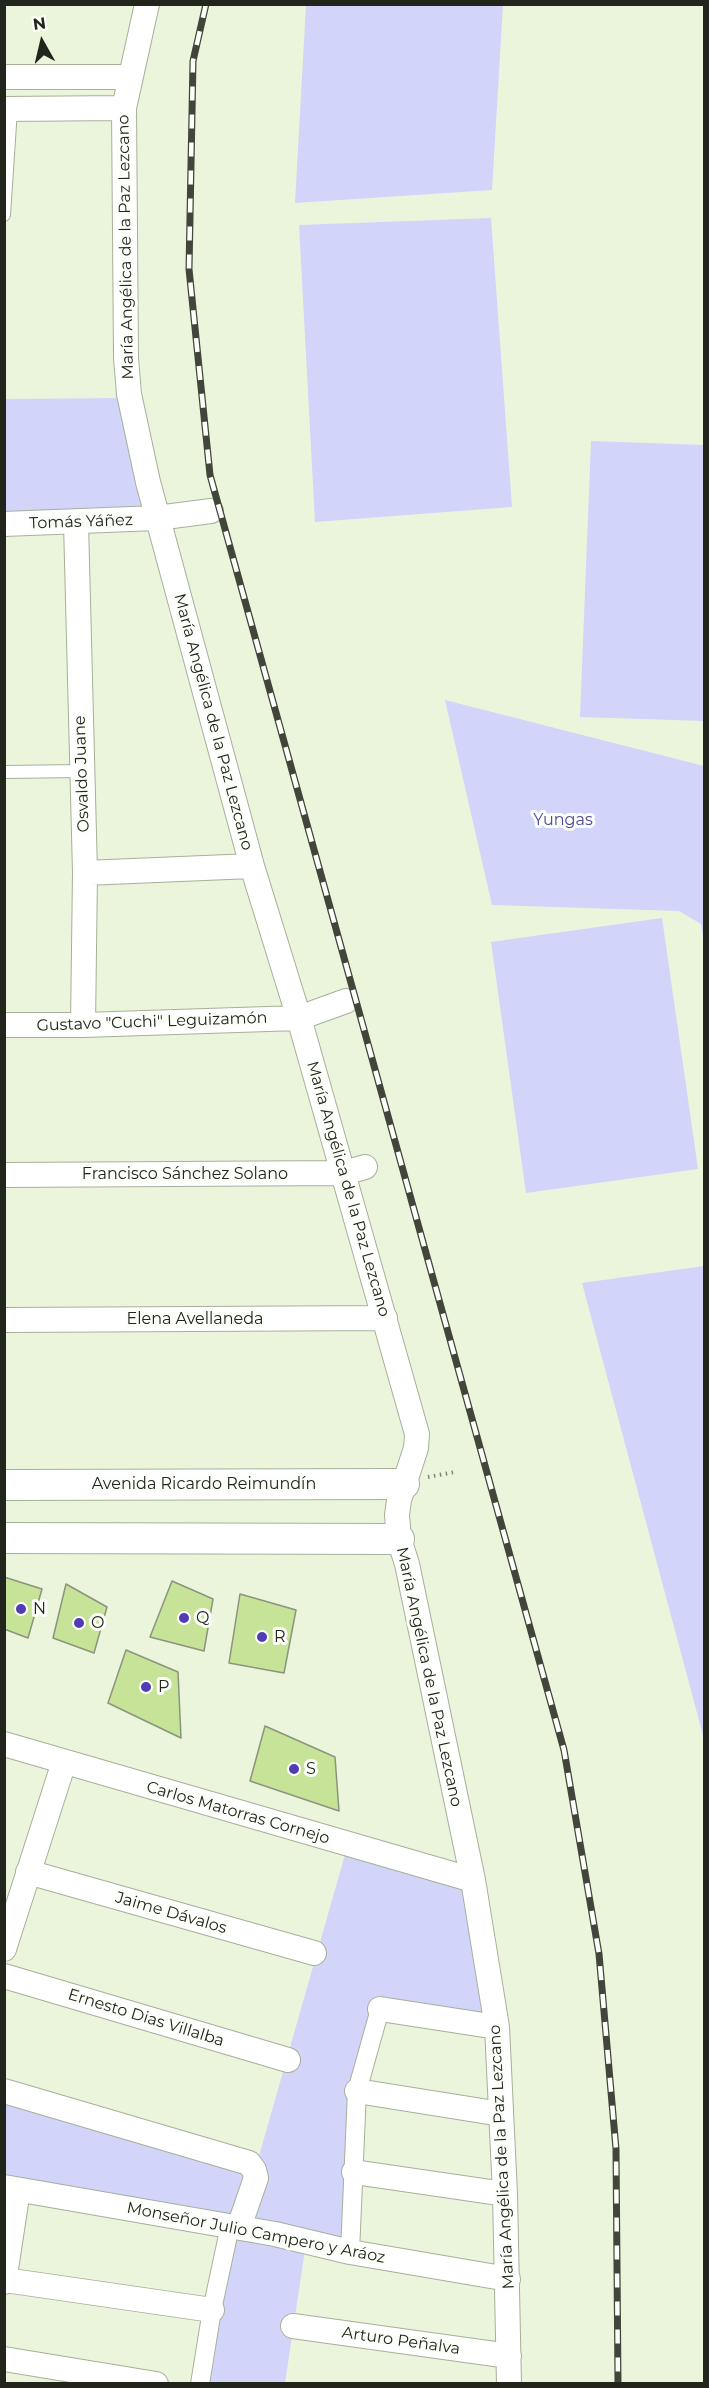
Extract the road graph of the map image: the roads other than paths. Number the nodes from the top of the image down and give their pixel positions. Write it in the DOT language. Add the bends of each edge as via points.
graph roads {
  1 [pos="147,4"];
  2 [pos="4,77"];
  3 [pos="130,77"];
  4 [pos="124,108"];
  5 [pos="8,109"];
  6 [pos="4,215"];
  7 [pos="211,511"];
  8 [pos="158,518"];
  9 [pos="76,523"];
  10 [pos="4,524"];
  11 [pos="81,771"];
  12 [pos="4,772"];
  13 [pos="252,867"];
  14 [pos="85,873"];
  15 [pos="346,1001"];
  16 [pos="299,1018"];
  17 [pos="4,1025"];
  18 [pos="83,1025"];
  19 [pos="355,1170"];
  20 [pos="4,1175"];
  21 [pos="385,1318"];
  22 [pos="4,1320"];
  23 [pos="404,1484"];
  24 [pos="4,1485"];
  25 [pos="4,1538"];
  26 [pos="399,1539"];
  27 [pos="4,1744"];
  28 [pos="64,1762"];
  29 [pos="28,1872"];
  30 [pos="473,1880"];
  31 [pos="4,1948"];
  32 [pos="314,1953"];
  33 [pos="4,1976"];
  34 [pos="380,2009"];
  35 [pos="497,2027"];
  36 [pos="288,2060"];
  37 [pos="4,2091"];
  38 [pos="357,2091"];
  39 [pos="501,2114"];
  40 [pos="354,2172"];
  41 [pos="11,2188"];
  42 [pos="506,2194"];
  43 [pos="234,2227"];
  44 [pos="350,2252"];
  45 [pos="508,2279"];
  46 [pos="5,2281"];
  47 [pos="212,2310"];
  48 [pos="293,2326"];
  49 [pos="509,2356"];
  50 [pos="4,2358"];
  51 [pos="156,2384"];
  52 [pos="200,2384"];
  53 [pos="509,2384"];
  1 -- 3 [label="street, María Angélica de la Paz Lezcano"];
  2 -- 3 [label="street"];
  3 -- 4 [label="street, María Angélica de la Paz Lezcano"];
  4 -- 5 [label="street"];
  4 -- 8 [label="street, María Angélica de la Paz Lezcano" via="127,375"];
  5 -- 6 [label="lane"];
  7 -- 8 [label="street, Tomás Yáñez"];
  8 -- 9 [label="street, Tomás Yáñez"];
  8 -- 13 [label="street, María Angélica de la Paz Lezcano"];
  9 -- 10 [label="street, Tomás Yáñez"];
  9 -- 11 [label="street, Osvaldo Juane"];
  11 -- 12 [label="lane"];
  11 -- 14 [label="street, Osvaldo Juane"];
  13 -- 14 [label="street"];
  13 -- 16 [label="street, María Angélica de la Paz Lezcano"];
  14 -- 18 [label="street, Osvaldo Juane"];
  15 -- 16 [label="street, Gustavo \"Cuchi\" Leguizamón"];
  16 -- 18 [label="street, Gustavo \"Cuchi\" Leguizamón"];
  16 -- 19 [label="street, María Angélica de la Paz Lezcano"];
  17 -- 18 [label="street, Gustavo \"Cuchi\" Leguizamón"];
  19 -- 20 [label="street, Francisco Sánchez Solano"];
  19 -- 21 [label="street, María Angélica de la Paz Lezcano"];
  21 -- 22 [label="street, Elena Avellaneda"];
  21 -- 23 [label="street, María Angélica de la Paz Lezcano" via="417,1434"];
  23 -- 24 [label="street, Avenida Ricardo Reimundín"];
  23 -- 26 [label="street, María Angélica de la Paz Lezcano" via="397,1515"];
  25 -- 26 [label="street"];
  26 -- 30 [label="street, María Angélica de la Paz Lezcano"];
  27 -- 28 [label="street, Carlos Matorras Cornejo"];
  28 -- 29 [label="street"];
  28 -- 30 [label="street, Carlos Matorras Cornejo"];
  29 -- 31 [label="street"];
  29 -- 32 [label="street, Jaime Dávalos"];
  30 -- 35 [label="street, María Angélica de la Paz Lezcano"];
  33 -- 36 [label="street, Ernesto Dias Villalba"];
  34 -- 35 [label="street"];
  34 -- 38 [label="street"];
  35 -- 39 [label="street, María Angélica de la Paz Lezcano"];
  37 -- 43 [label="street" via="249,2163 256,2178"];
  38 -- 39 [label="street"];
  38 -- 40 [label="street"];
  39 -- 42 [label="street, María Angélica de la Paz Lezcano"];
  40 -- 42 [label="street"];
  40 -- 44 [label="street"];
  41 -- 43 [label="street, Monseñor Julio Campero y Aráoz"];
  41 -- 46 [label="street"];
  42 -- 45 [label="street, María Angélica de la Paz Lezcano"];
  43 -- 44 [label="street, Monseñor Julio Campero y Aráoz"];
  43 -- 47 [label="street"];
  44 -- 45 [label="street, Monseñor Julio Campero y Aráoz"];
  45 -- 49 [label="street, María Angélica de la Paz Lezcano"];
  46 -- 47 [label="street"];
  47 -- 52 [label="street"];
  48 -- 49 [label="street, Arturo Peñalva"];
  49 -- 53 [label="street, María Angélica de la Paz Lezcano"];
  50 -- 51 [label="street"];
}
